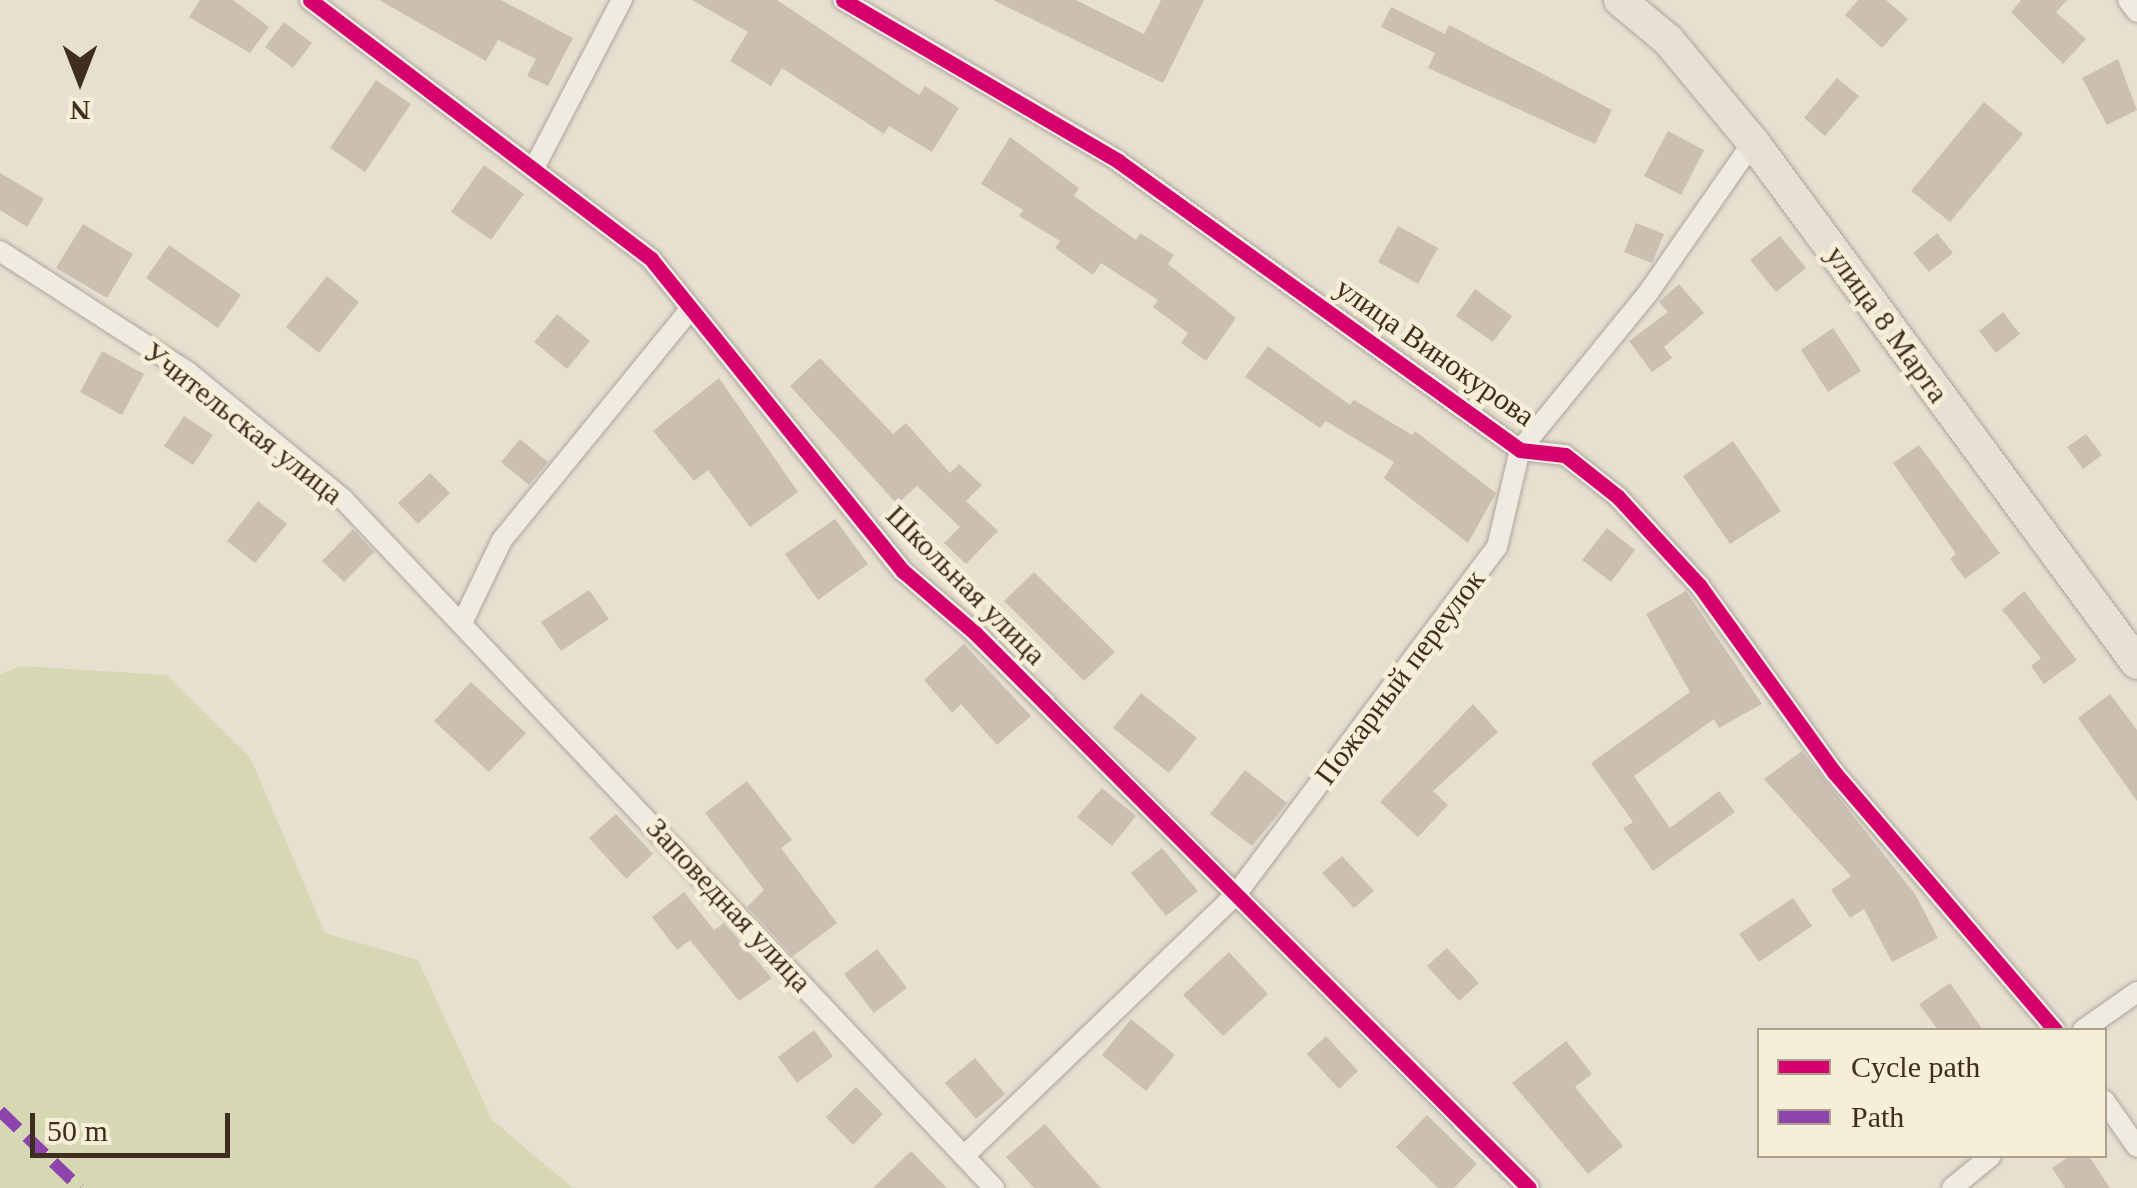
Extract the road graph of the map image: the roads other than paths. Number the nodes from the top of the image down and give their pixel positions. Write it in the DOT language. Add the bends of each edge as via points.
graph roads {
  1 [pos="310,0"];
  2 [pos="622,0"];
  3 [pos="843,0"];
  4 [pos="2128,0"];
  5 [pos="1624,1"];
  6 [pos="2137,12"];
  7 [pos="1753,142"];
  8 [pos="534,168"];
  9 [pos="0,251"];
  10 [pos="690,311"];
  11 [pos="1520,450"];
  12 [pos="462,623"];
  13 [pos="2137,663"];
  14 [pos="1237,893"];
  15 [pos="2137,992"];
  16 [pos="2053,1028"];
  17 [pos="2086,1028"];
  18 [pos="2107,1104"];
  19 [pos="2137,1148"];
  20 [pos="965,1155"];
  21 [pos="1989,1158"];
  22 [pos="994,1188"];
  23 [pos="1528,1188"];
  24 [pos="1952,1188"];
  1 -- 8 [label="street, Школьная улица"];
  2 -- 8 [label="street"];
  3 -- 11 [label="street, улица Винокурова" via="1118,161"];
  4 -- 6 [label="street"];
  5 -- 7 [label="main road, улица 8 Марта" via="1668,40"];
  7 -- 11 [label="street, Пожарный переулок" via="1648,293"];
  7 -- 13 [label="main road, улица 8 Марта"];
  8 -- 10 [label="street, Школьная улица" via="651,259"];
  9 -- 12 [label="street, Учительская улица" via="188,372 343,499"];
  10 -- 12 [label="street" via="502,540"];
  10 -- 14 [label="street, Школьная улица" via="903,570"];
  11 -- 14 [label="street, Пожарный переулок" via="1498,547"];
  11 -- 16 [label="street, улица Винокурова" via="1565,456 1659,541 1699,585 1834,772"];
  12 -- 20 [label="street, Заповедная улица"];
  14 -- 20 [label="street, Пожарный переулок"];
  14 -- 23 [label="street, Школьная улица"];
  15 -- 17 [label="street"];
  18 -- 19 [label="street"];
  20 -- 22 [label="street, Заповедная улица"];
  21 -- 24 [label="street"];
}
